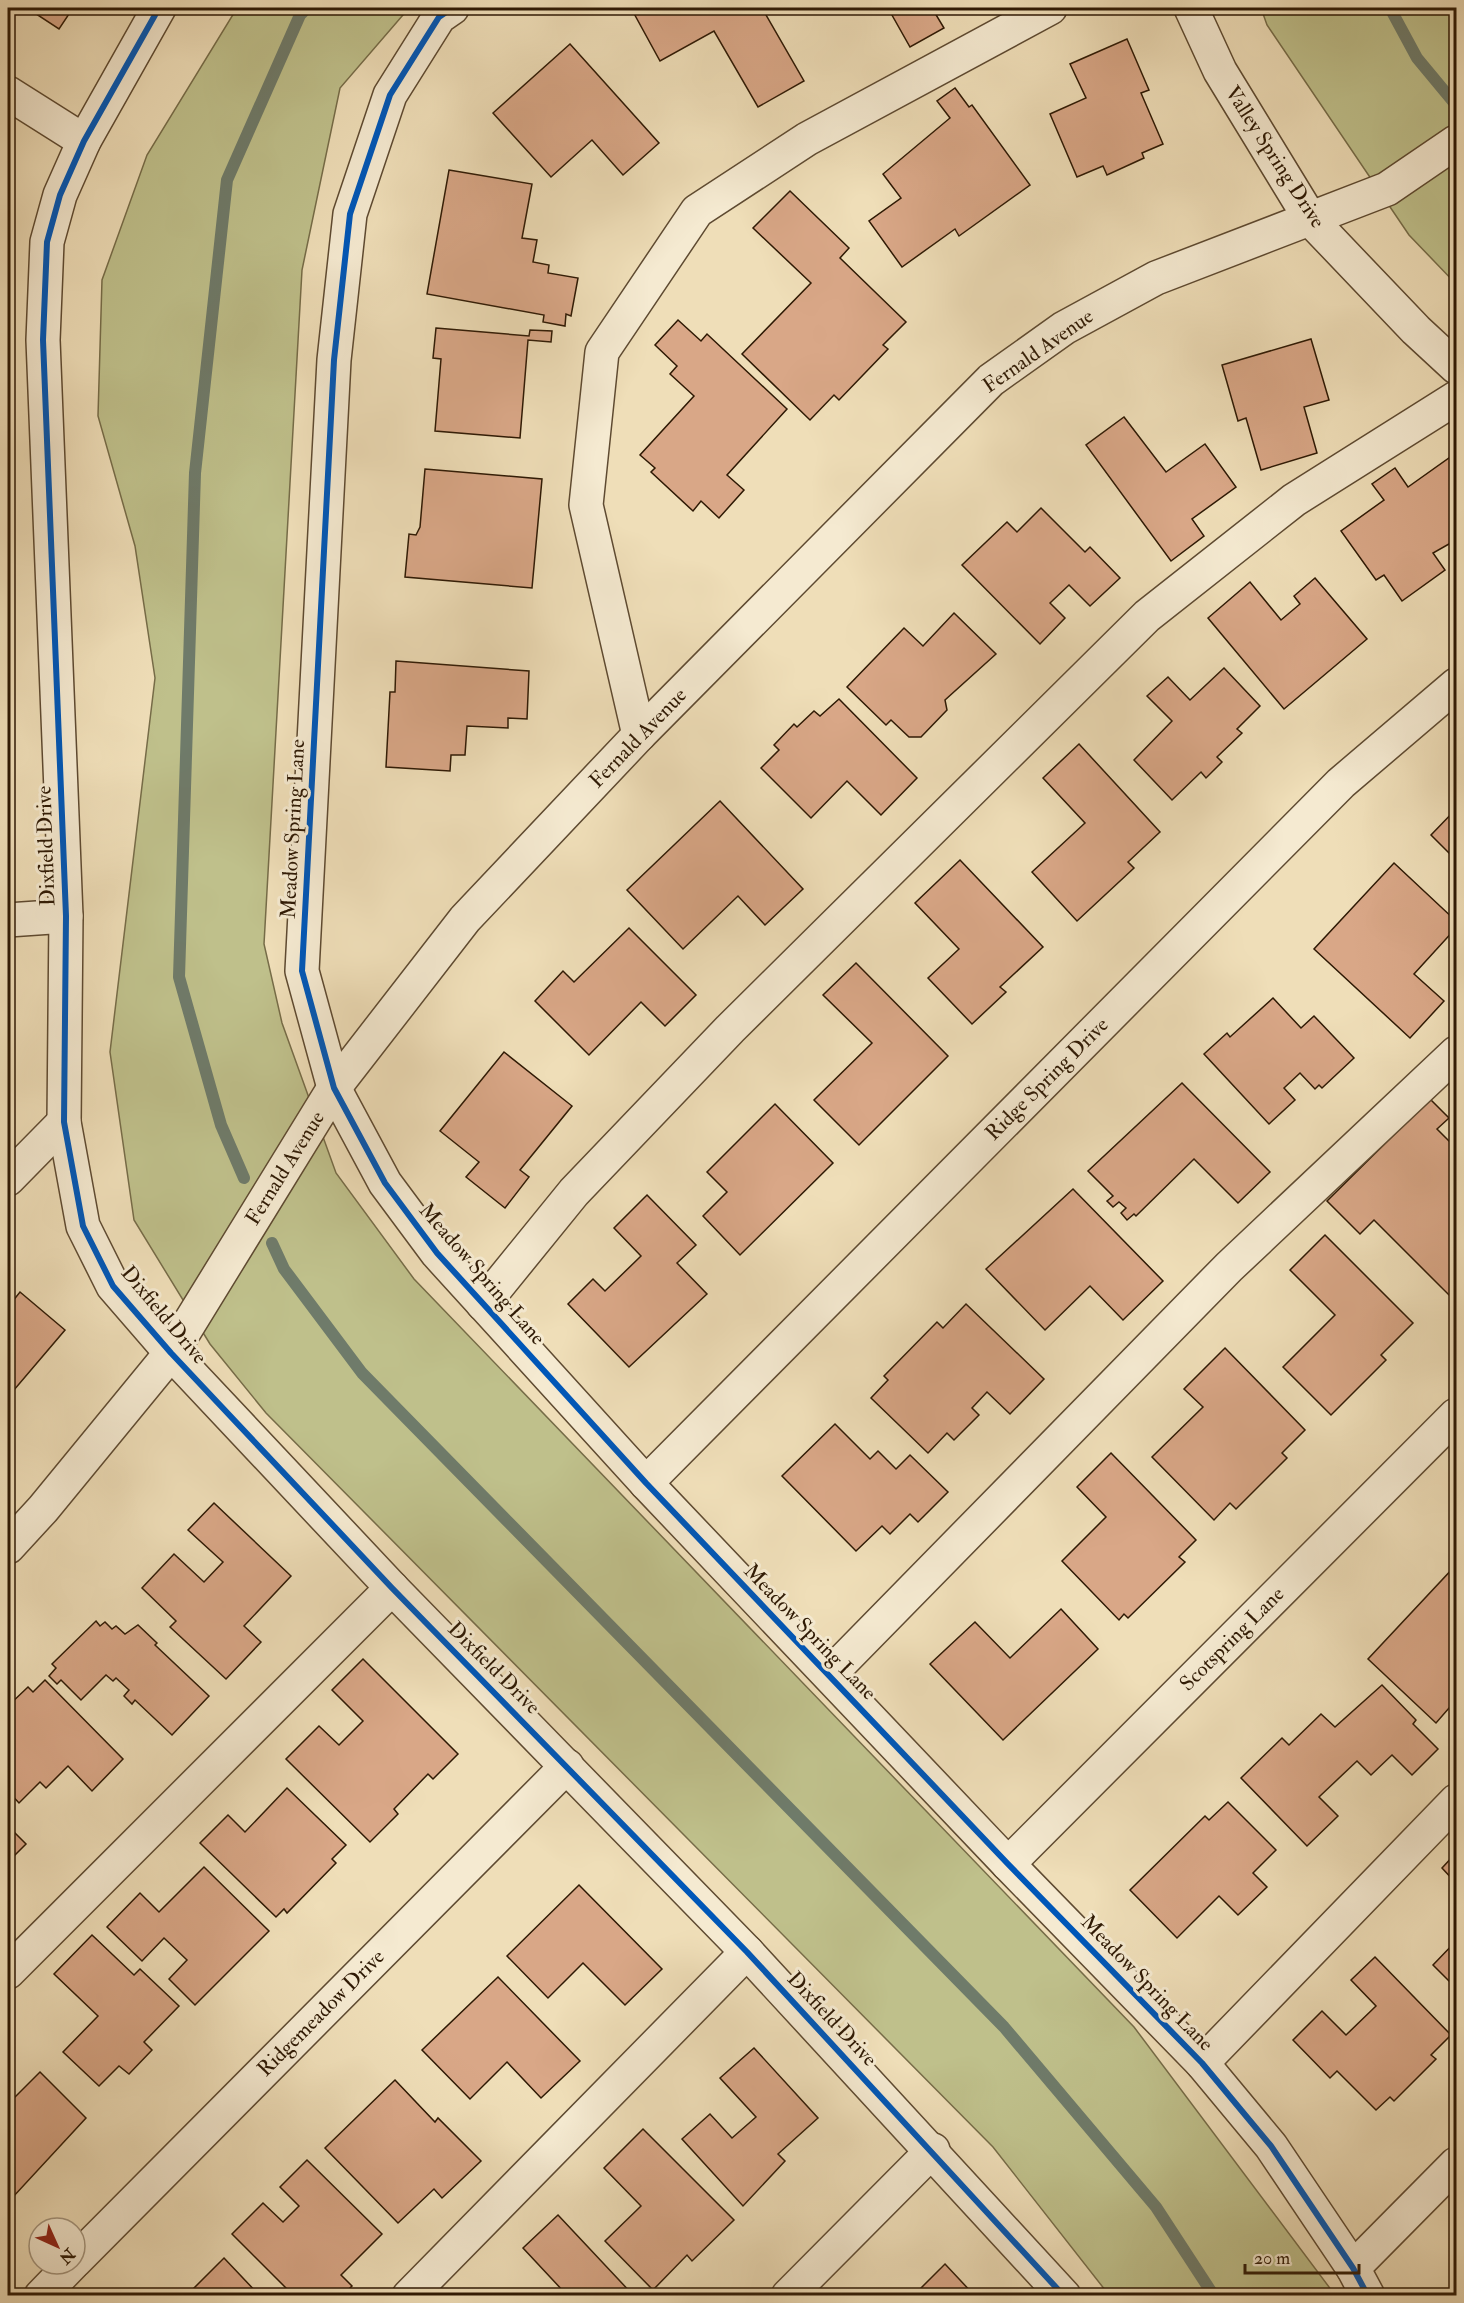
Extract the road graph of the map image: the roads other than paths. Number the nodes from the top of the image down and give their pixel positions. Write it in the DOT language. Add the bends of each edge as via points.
graph roads {
  1 [pos="159,8"];
  2 [pos="452,8"];
  3 [pos="1050,8"];
  4 [pos="1191,8"];
  5 [pos="8,93"];
  6 [pos="84,141"];
  7 [pos="1456,142"];
  8 [pos="1311,220"];
  9 [pos="1456,367"];
  10 [pos="1456,398"];
  11 [pos="1456,685"];
  12 [pos="639,735"];
  13 [pos="66,916"];
  14 [pos="8,920"];
  15 [pos="1456,1053"];
  16 [pos="334,1088"];
  17 [pos="64,1122"];
  18 [pos="8,1179"];
  19 [pos="483,1304"];
  20 [pos="171,1353"];
  21 [pos="1456,1415"];
  22 [pos="646,1483"];
  23 [pos="8,1546"];
  24 [pos="392,1588"];
  25 [pos="829,1675"];
  26 [pos="567,1766"];
  27 [pos="1456,1801"];
  28 [pos="1008,1864"];
  29 [pos="747,1952"];
  30 [pos="8,1971"];
  31 [pos="1202,2063"];
  32 [pos="933,2150"];
  33 [pos="1456,2164"];
  34 [pos="87,2250"];
  35 [pos="61,2276"];
  36 [pos="1361,2282"];
  37 [pos="41,2295"];
  38 [pos="409,2295"];
  39 [pos="788,2295"];
  40 [pos="1064,2295"];
  1 -- 6 [label="street, Dixfield Drive"];
  2 -- 16 [label="street, Meadow Spring Lane" via="439,17 390,95 350,214 336,338 302,971"];
  3 -- 12 [label="street" via="807,139 698,211 602,352 586,505"];
  4 -- 8 [label="street, Valley Spring Drive" via="1220,71"];
  5 -- 6 [label="street"];
  6 -- 13 [label="street, Dixfield Drive" via="60,195 47,242 43,340"];
  7 -- 8 [label="street, Fernald Avenue" via="1387,189"];
  8 -- 9 [label="street, Valley Spring Drive"];
  8 -- 12 [label="street, Fernald Avenue" via="1156,278 1064,328 991,380"];
  10 -- 19 [label="street" via="1294,500 1147,616 730,1029 574,1192"];
  11 -- 22 [label="street, Ridge Spring Drive" via="1341,783"];
  12 -- 16 [label="street, Fernald Avenue" via="465,919"];
  13 -- 14 [label="street"];
  13 -- 17 [label="street, Dixfield Drive"];
  15 -- 25 [label="street" via="1229,1267"];
  16 -- 19 [label="street, Meadow Spring Lane" via="385,1183 437,1253"];
  16 -- 20 [label="street, Fernald Avenue"];
  17 -- 18 [label="street"];
  17 -- 20 [label="street, Dixfield Drive" via="83,1226 113,1286"];
  19 -- 22 [label="street, Meadow Spring Lane"];
  20 -- 23 [label="street, Fernald Avenue"];
  20 -- 24 [label="street, Dixfield Drive"];
  21 -- 28 [label="street, Scotspring Lane"];
  22 -- 25 [label="street, Meadow Spring Lane"];
  24 -- 26 [label="street, Dixfield Drive"];
  24 -- 30 [label="street"];
  25 -- 28 [label="street, Meadow Spring Lane"];
  26 -- 29 [label="street, Dixfield Drive"];
  26 -- 34 [label="street, Ridgemeadow Drive"];
  27 -- 31 [label="street"];
  28 -- 31 [label="street, Meadow Spring Lane"];
  29 -- 32 [label="street, Dixfield Drive"];
  29 -- 38 [label="street"];
  31 -- 36 [label="street, Meadow Spring Lane" via="1271,2146"];
  32 -- 39 [label="street"];
  32 -- 40 [label="street, Dixfield Drive"];
  33 -- 36 [label="street"];
  35 -- 37 [label="street, Ridgemeadow Drive"];
}
